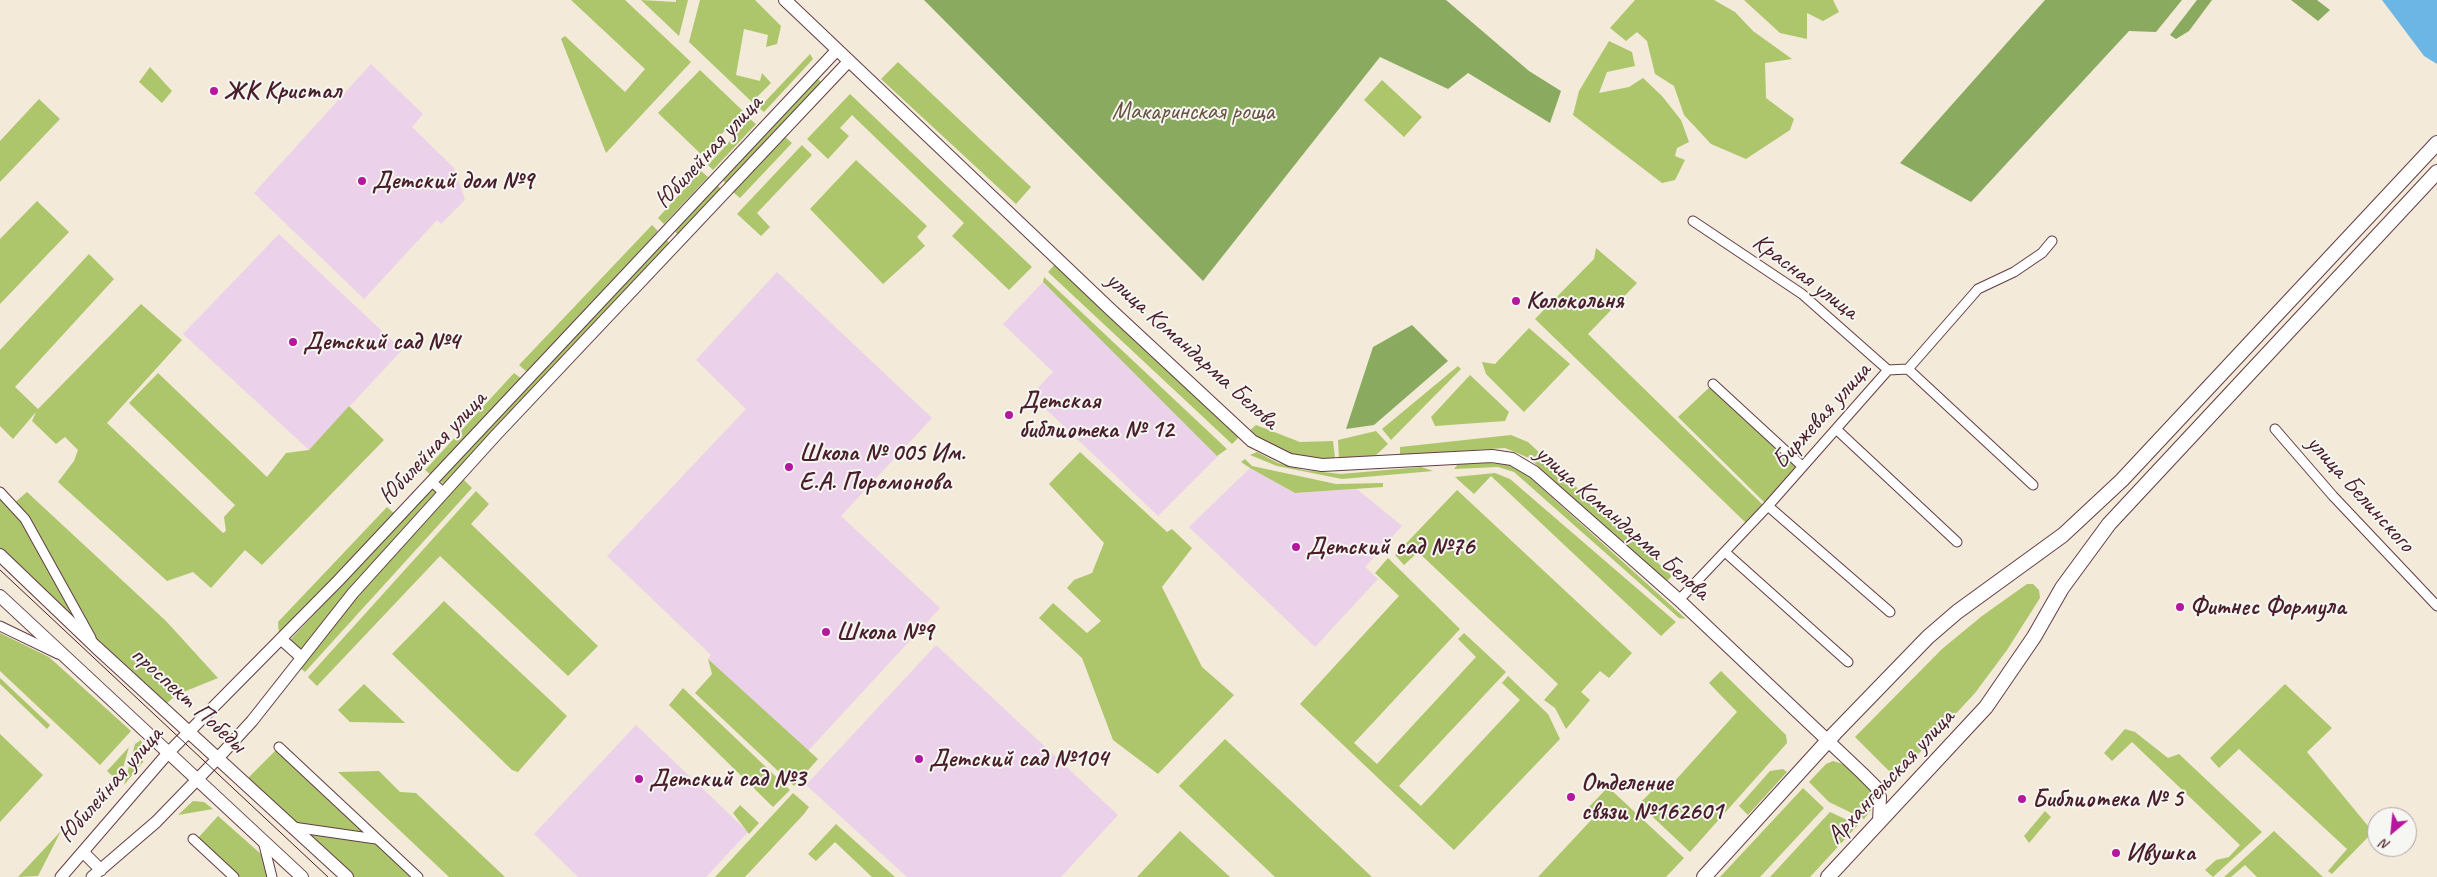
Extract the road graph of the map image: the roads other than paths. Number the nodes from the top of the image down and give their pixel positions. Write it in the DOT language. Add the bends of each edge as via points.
graph roads {
  1 [pos="785,0"];
  2 [pos="837,50"];
  3 [pos="849,62"];
  4 [pos="2437,143"];
  5 [pos="2437,172"];
  6 [pos="1693,221"];
  7 [pos="666,231"];
  8 [pos="2052,241"];
  9 [pos="678,243"];
  10 [pos="1908,369"];
  11 [pos="1888,370"];
  12 [pos="1713,384"];
  13 [pos="1836,428"];
  14 [pos="2275,429"];
  15 [pos="1802,466"];
  16 [pos="432,482"];
  17 [pos="2033,485"];
  18 [pos="0,492"];
  19 [pos="444,492"];
  20 [pos="1768,506"];
  21 [pos="1957,542"];
  22 [pos="1725,552"];
  23 [pos="0,555"];
  24 [pos="0,596"];
  25 [pos="1679,600"];
  26 [pos="2437,606"];
  27 [pos="1890,612"];
  28 [pos="0,626"];
  29 [pos="282,640"];
  30 [pos="96,647"];
  31 [pos="65,657"];
  32 [pos="301,657"];
  33 [pos="1848,662"];
  34 [pos="189,731"];
  35 [pos="1828,740"];
  36 [pos="278,747"];
  37 [pos="168,753"];
  38 [pos="218,758"];
  39 [pos="198,780"];
  40 [pos="1879,824"];
  41 [pos="293,827"];
  42 [pos="192,839"];
  43 [pos="376,839"];
  44 [pos="263,840"];
  45 [pos="83,852"];
  46 [pos="96,873"];
  47 [pos="61,877"];
  48 [pos="234,877"];
  49 [pos="272,877"];
  50 [pos="302,877"];
  51 [pos="346,877"];
  52 [pos="418,877"];
  53 [pos="1704,877"];
  54 [pos="1828,877"];
  1 -- 2 [label="main road, улица Командарма Белова"];
  2 -- 3 [label="main road, улица Командарма Белова"];
  2 -- 7 [label="street, Юбилейная улица"];
  3 -- 9 [label="street, Юбилейная улица"];
  3 -- 25 [label="main road, улица Командарма Белова" via="1252,441 1290,460 1322,465 1492,456 1512,459 1534,472"];
  4 -- 35 [label="main road" via="2122,480 2063,535 1928,636"];
  5 -- 40 [label="main road, Архангельская улица" via="2130,500 2086,554 1986,707"];
  6 -- 11 [label="street, Красная улица" via="1802,294"];
  7 -- 9 [label="street"];
  7 -- 16 [label="street, Юбилейная улица"];
  8 -- 10 [label="street, Биржевая улица" via="2042,253 2014,272 1978,289"];
  9 -- 19 [label="street, Юбилейная улица"];
  10 -- 11 [label="street, Биржевая улица"];
  10 -- 17 [label="street"];
  11 -- 13 [label="street, Биржевая улица"];
  12 -- 15 [label="street"];
  13 -- 15 [label="street, Биржевая улица"];
  13 -- 21 [label="street"];
  14 -- 26 [label="street, улица Белинского"];
  15 -- 20 [label="street, Биржевая улица"];
  16 -- 19 [label="street"];
  16 -- 29 [label="street, Юбилейная улица"];
  18 -- 30 [label="street" via="25,519"];
  19 -- 32 [label="street, Юбилейная улица" via="353,593"];
  20 -- 22 [label="street, Биржевая улица"];
  20 -- 27 [label="street"];
  22 -- 25 [label="street, Биржевая улица"];
  22 -- 33 [label="street"];
  23 -- 30 [label="main road, проспект Победы"];
  24 -- 31 [label="main road, проспект Победы"];
  25 -- 35 [label="main road, улица Командарма Белова"];
  28 -- 31 [label="street"];
  29 -- 32 [label="street"];
  29 -- 34 [label="street, Юбилейная улица"];
  30 -- 34 [label="main road, проспект Победы"];
  31 -- 37 [label="main road, проспект Победы"];
  32 -- 38 [label="street, Юбилейная улица" via="252,721"];
  34 -- 37 [label="street, Юбилейная улица"];
  34 -- 38 [label="main road, проспект Победы"];
  35 -- 40 [label="main road, улица Командарма Белова" via="1876,787 1880,797"];
  35 -- 53 [label="main road"];
  36 -- 43 [label="street"];
  37 -- 39 [label="main road, проспект Победы"];
  37 -- 45 [label="street, Юбилейная улица"];
  38 -- 39 [label="street, Юбилейная улица"];
  38 -- 41 [label="main road, проспект Победы"];
  39 -- 44 [label="main road, проспект Победы"];
  39 -- 46 [label="street, Юбилейная улица" via="156,822"];
  40 -- 54 [label="main road, Архангельская улица"];
  41 -- 43 [label="street"];
  41 -- 51 [label="main road, проспект Победы"];
  42 -- 48 [label="street"];
  43 -- 52 [label="street"];
  44 -- 49 [label="street"];
  44 -- 50 [label="main road, проспект Победы"];
  45 -- 46 [label="street"];
  45 -- 47 [label="street, Юбилейная улица"];
}
